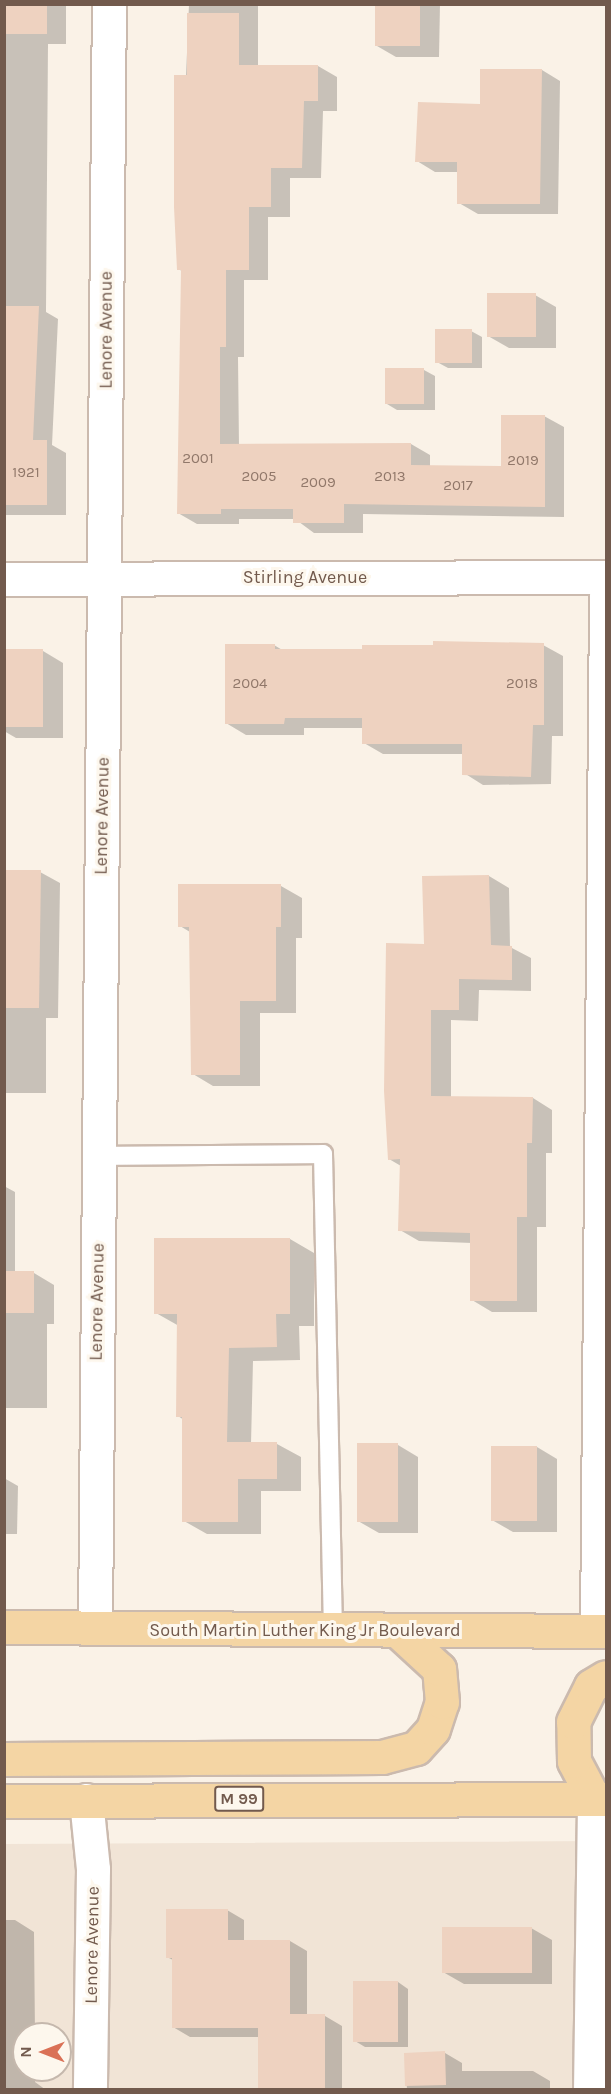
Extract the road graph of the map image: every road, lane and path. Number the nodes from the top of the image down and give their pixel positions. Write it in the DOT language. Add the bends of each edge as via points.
graph roads {
  1 [pos="109,4"];
  2 [pos="606,577"];
  3 [pos="104,578"];
  4 [pos="4,579"];
  5 [pos="606,595"];
  6 [pos="99,1156"];
  7 [pos="4,1627"];
  8 [pos="95,1628"];
  9 [pos="333,1631"];
  10 [pos="602,1631"];
  11 [pos="399,1632"];
  12 [pos="606,1677"];
  13 [pos="4,1759"];
  14 [pos="600,1799"];
  15 [pos="86,1800"];
  16 [pos="4,1801"];
  17 [pos="90,2090"];
  18 [pos="590,2090"];
  1 -- 3 [label="street, Lenore Avenue"];
  2 -- 3 [label="street, Stirling Avenue"];
  3 -- 4 [label="street, Stirling Avenue"];
  3 -- 6 [label="street, Lenore Avenue"];
  5 -- 10 [label="street"];
  6 -- 8 [label="street, Lenore Avenue"];
  6 -- 9 [label="lane" via="323,1154"];
  7 -- 8 [label="main road, South Martin Luther King Jr Boulevard"];
  8 -- 9 [label="main road, South Martin Luther King Jr Boulevard"];
  9 -- 11 [label="main road, South Martin Luther King Jr Boulevard"];
  10 -- 11 [label="main road, South Martin Luther King Jr Boulevard"];
  11 -- 13 [label="main road" via="438,1669 442,1702 433,1729 416,1748 382,1757"];
  12 -- 14 [label="main road" via="591,1686 573,1722 574,1761"];
  14 -- 15 [label="main road, M 99"];
  14 -- 18 [label="street"];
  15 -- 16 [label="main road, M 99"];
  15 -- 17 [label="street, Lenore Avenue" via="93,1869"];
}
